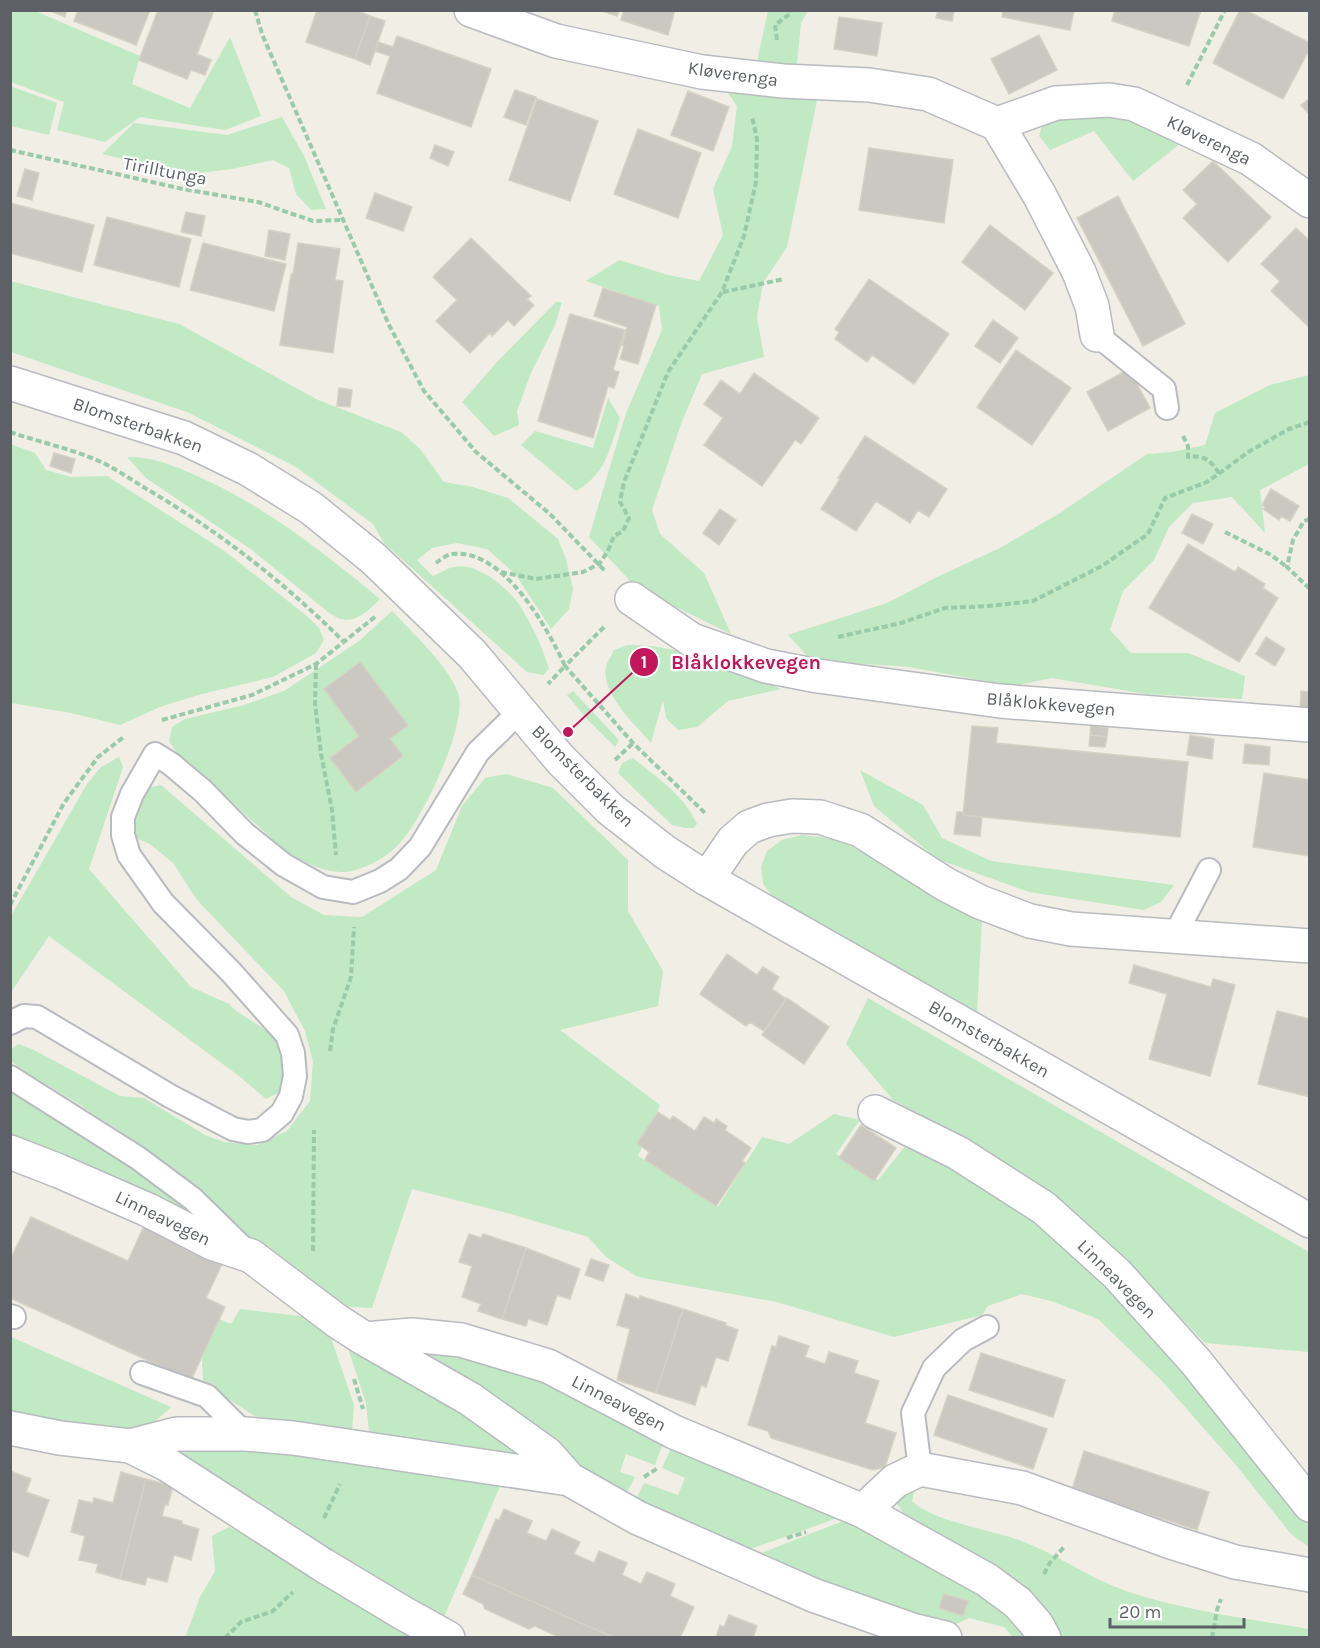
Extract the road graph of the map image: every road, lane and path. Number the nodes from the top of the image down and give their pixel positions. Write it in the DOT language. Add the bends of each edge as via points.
graph roads {
  1 [pos="255,10"];
  2 [pos="471,10"];
  3 [pos="791,10"];
  4 [pos="1225,10"];
  5 [pos="1196,68"];
  6 [pos="756,78"];
  7 [pos="997,124"];
  8 [pos="10,150"];
  9 [pos="1310,201"];
  10 [pos="341,220"];
  11 [pos="784,279"];
  12 [pos="722,292"];
  13 [pos="1097,335"];
  14 [pos="10,383"];
  15 [pos="1167,408"];
  16 [pos="1310,422"];
  17 [pos="10,432"];
  18 [pos="1219,473"];
  19 [pos="1310,519"];
  20 [pos="1225,532"];
  21 [pos="599,564"];
  22 [pos="1287,567"];
  23 [pos="428,568"];
  24 [pos="501,572"];
  25 [pos="1310,589"];
  26 [pos="632,599"];
  27 [pos="381,612"];
  28 [pos="836,637"];
  29 [pos="343,641"];
  30 [pos="565,666"];
  31 [pos="554,693"];
  32 [pos="519,712"];
  33 [pos="152,724"];
  34 [pos="1310,725"];
  35 [pos="131,733"];
  36 [pos="633,743"];
  37 [pos="608,752"];
  38 [pos="733,841"];
  39 [pos="1209,870"];
  40 [pos="707,879"];
  41 [pos="10,905"];
  42 [pos="1174,936"];
  43 [pos="1310,946"];
  44 [pos="10,1023"];
  45 [pos="10,1077"];
  46 [pos="874,1112"];
  47 [pos="10,1152"];
  48 [pos="1310,1221"];
  49 [pos="251,1256"];
  50 [pos="987,1327"];
  51 [pos="365,1339"];
  52 [pos="142,1373"];
  53 [pos="10,1428"];
  54 [pos="245,1434"];
  55 [pos="130,1446"];
  56 [pos="920,1469"];
  57 [pos="570,1479"];
  58 [pos="1310,1505"];
  59 [pos="863,1511"];
  60 [pos="1089,1513"];
  61 [pos="731,1559"];
  62 [pos="323,1565"];
  63 [pos="1310,1575"];
  64 [pos="1216,1610"];
  65 [pos="1036,1627"];
  66 [pos="225,1638"];
  67 [pos="448,1638"];
  68 [pos="945,1638"];
  69 [pos="1212,1638"];
  1 -- 10 [label="path"];
  2 -- 6 [label="street, Kløverenga" via="556,41 702,72"];
  3 -- 6 [label="path" via="775,25 781,67"];
  4 -- 5 [label="path"];
  6 -- 7 [label="street, Kløverenga" via="869,85 928,94"];
  6 -- 12 [label="path" via="748,101 757,139 756,182 744,236"];
  7 -- 9 [label="street, Kløverenga" via="1056,103 1109,100 1134,104 1251,159"];
  7 -- 13 [label="street" via="1079,272 1092,306"];
  8 -- 10 [label="path, Tirilltunga" via="258,202 313,221"];
  10 -- 21 [label="path" via="388,325 424,391 476,452 550,514"];
  11 -- 12 [label="path"];
  12 -- 21 [label="path" via="668,372 624,482 620,502 629,518"];
  13 -- 15 [label="lane" via="1164,389"];
  14 -- 32 [label="street, Blomsterbakken" via="184,438 248,469 311,508 374,559 472,654"];
  15 -- 18 [label="path" via="1180,410 1184,415 1188,457 1210,460"];
  16 -- 18 [label="path" via="1250,450"];
  17 -- 29 [label="path" via="89,457 167,501 303,602"];
  18 -- 28 [label="path" via="1207,482 1166,498 1148,534 1102,566 1033,601 945,608 901,623"];
  19 -- 22 [label="path" via="1304,521 1293,540"];
  20 -- 22 [label="path"];
  21 -- 24 [label="path" via="583,572 536,579"];
  21 -- 26 [label="path"];
  22 -- 25 [label="path"];
  23 -- 24 [label="path" via="450,554 475,556"];
  24 -- 30 [label="path" via="527,601"];
  26 -- 30 [label="path"];
  26 -- 34 [label="street, Blåklokkevegen" via="692,640 766,666 818,676 1000,701"];
  27 -- 29 [label="path"];
  29 -- 33 [label="path" via="316,664 252,695"];
  30 -- 31 [label="path" via="547,685"];
  30 -- 36 [label="path"];
  32 -- 40 [label="street, Blomsterbakken" via="610,809"];
  32 -- 44 [label="lane" via="478,752 420,847 399,869 353,892 323,887 284,865 245,834 203,791 155,754 132,794 123,817 123,835 129,855 163,903 287,1035 296,1076 291,1096 282,1113 262,1130 233,1129 37,1017 24,1016"];
  35 -- 41 [label="path" via="98,757 64,803"];
  36 -- 37 [label="path" via="615,760"];
  36 -- 38 [label="path"];
  38 -- 40 [label="street"];
  38 -- 42 [label="street" via="749,826 768,820 820,817 860,830 945,884 1030,921 1071,929"];
  39 -- 42 [label="lane"];
  40 -- 48 [label="street, Blomsterbakken"];
  42 -- 43 [label="street"];
  45 -- 49 [label="lane" via="138,1158 193,1199"];
  46 -- 58 [label="street, Linneavegen" via="958,1153 1044,1208 1117,1274 1196,1362"];
  47 -- 49 [label="street, Linneavegen" via="148,1210 212,1243"];
  49 -- 51 [label="street, Linneavegen"];
  50 -- 56 [label="lane" via="963,1340 934,1368 913,1413"];
  51 -- 57 [label="street, Linneavegen" via="470,1399 547,1454"];
  51 -- 59 [label="street, Linneavegen" via="412,1335 461,1340 548,1366 674,1432"];
  52 -- 54 [label="lane" via="207,1396"];
  53 -- 55 [label="street, Linneavegen"];
  54 -- 55 [label="street, Linneavegen" via="177,1434"];
  54 -- 57 [label="street, Linneavegen"];
  55 -- 62 [label="street, Linneavegen" via="168,1465"];
  56 -- 59 [label="street" via="895,1481"];
  56 -- 60 [label="street" via="1022,1488"];
  57 -- 61 [label="street, Linneavegen" via="638,1518"];
  59 -- 61 [label="path"];
  59 -- 65 [label="street, Linneavegen" via="987,1580 1018,1603"];
  60 -- 63 [label="street" via="1235,1562"];
  60 -- 65 [label="path" via="1041,1579"];
  61 -- 68 [label="street, Linneavegen" via="813,1595"];
  62 -- 66 [label="path" via="273,1611 241,1622"];
  62 -- 67 [label="street, Linneavegen"];
  64 -- 69 [label="path"];
}
